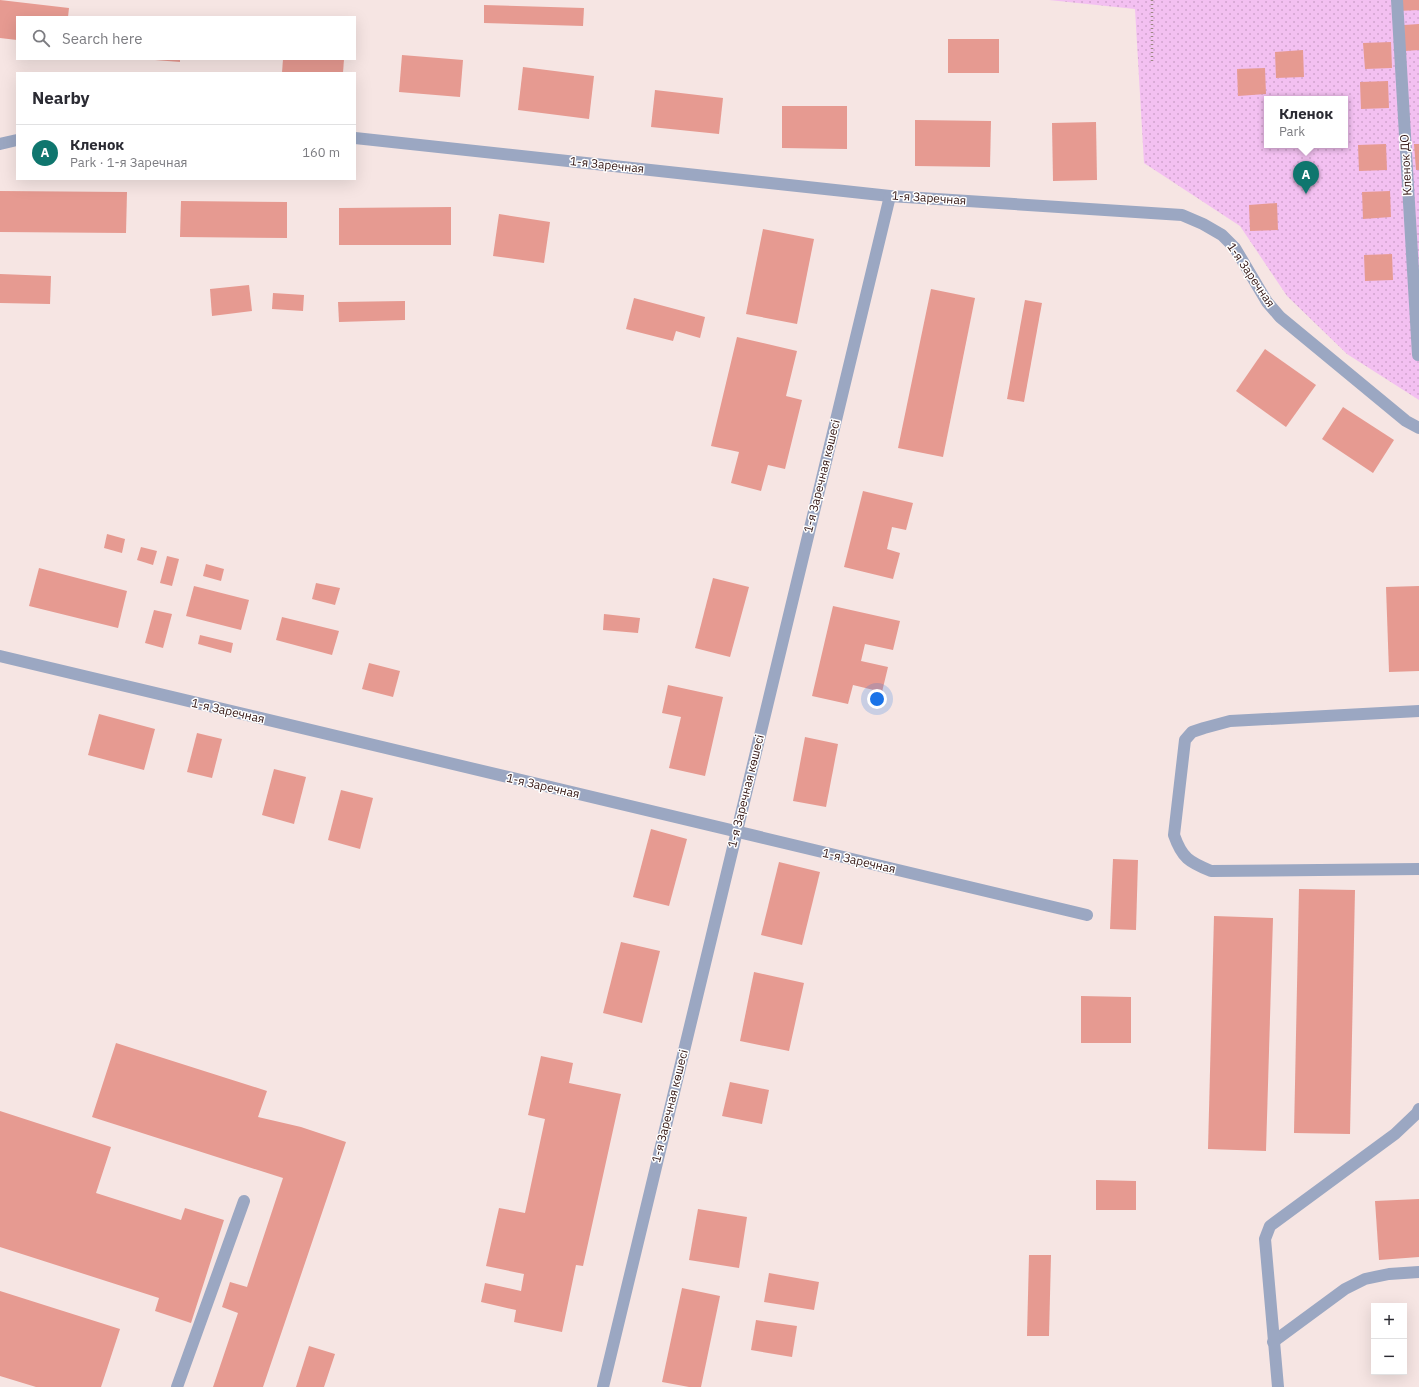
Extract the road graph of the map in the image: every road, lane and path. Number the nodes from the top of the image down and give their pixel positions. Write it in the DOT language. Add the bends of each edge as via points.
graph roads {
  1 [pos="1152,0"];
  2 [pos="1397,0"];
  3 [pos="1152,64"];
  4 [pos="356,138"];
  5 [pos="16,140"];
  6 [pos="0,144"];
  7 [pos="890,196"];
  8 [pos="1418,355"];
  9 [pos="1419,428"];
  10 [pos="0,656"];
  11 [pos="1419,711"];
  12 [pos="736,832"];
  13 [pos="1419,869"];
  14 [pos="1087,915"];
  15 [pos="1419,1109"];
  16 [pos="244,1201"];
  17 [pos="1419,1272"];
  18 [pos="1274,1342"];
  19 [pos="177,1387"];
  20 [pos="603,1387"];
  21 [pos="1278,1387"];
  1 -- 3 [label="path"];
  2 -- 8 [label="street, Кленок ДО"];
  4 -- 7 [label="street, 1-я Заречная"];
  5 -- 6 [label="street"];
  7 -- 9 [label="street, 1-я Заречная" via="1182,215 1203,224 1222,235 1235,248 1267,302 1280,317 1406,421"];
  7 -- 12 [label="street, 1-я Заречная көшесі"];
  10 -- 12 [label="street, 1-я Заречная"];
  11 -- 13 [label="street" via="1230,721 1192,732 1185,740 1174,834 1186,858 1211,871"];
  12 -- 14 [label="street, 1-я Заречная"];
  12 -- 20 [label="street, 1-я Заречная көшесі"];
  15 -- 18 [label="street" via="1395,1134 1270,1226 1265,1239"];
  16 -- 19 [label="street"];
  17 -- 18 [label="street" via="1365,1279 1345,1289"];
  18 -- 21 [label="street"];
}
